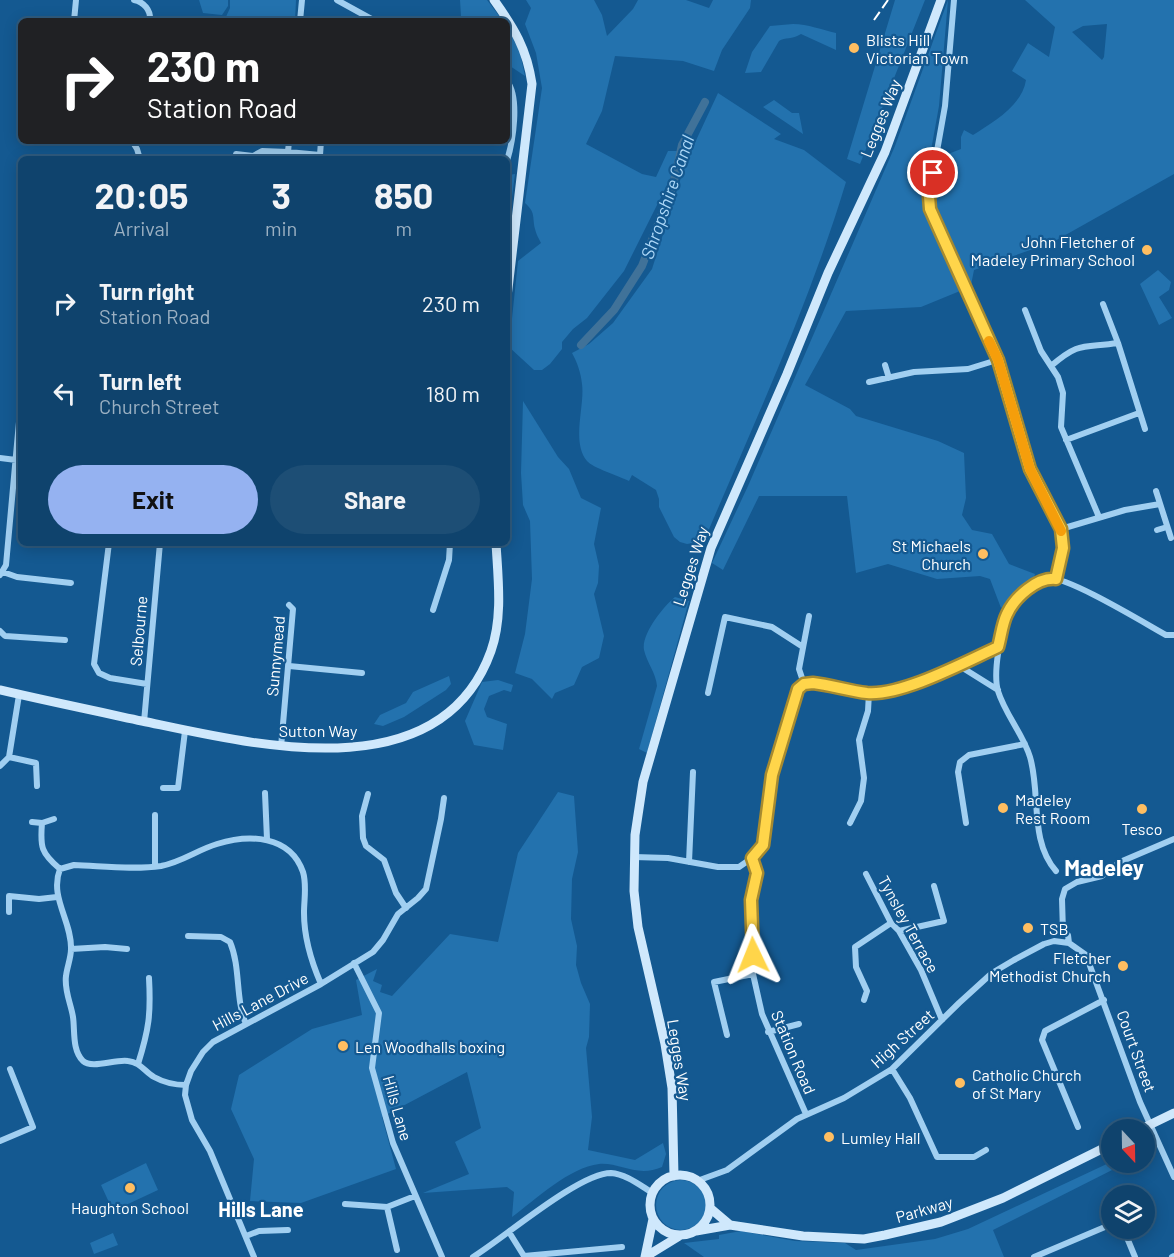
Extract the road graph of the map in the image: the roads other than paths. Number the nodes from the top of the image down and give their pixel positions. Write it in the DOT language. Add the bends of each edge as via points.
graph roads {
  1 [pos="76,0"];
  2 [pos="134,0"];
  3 [pos="302,0"];
  4 [pos="337,0"];
  5 [pos="494,0"];
  6 [pos="941,0"];
  7 [pos="954,0"];
  8 [pos="75,18"];
  9 [pos="149,18"];
  10 [pos="300,18"];
  11 [pos="370,18"];
  12 [pos="506,18"];
  13 [pos="510,24"];
  14 [pos="510,87"];
  15 [pos="289,144"];
  16 [pos="288,152"];
  17 [pos="236,154"];
  18 [pos="320,156"];
  19 [pos="508,156"];
  20 [pos="510,244"];
  21 [pos="1103,304"];
  22 [pos="1025,310"];
  23 [pos="1118,343"];
  24 [pos="998,360"];
  25 [pos="885,365"];
  26 [pos="1051,366"];
  27 [pos="889,378"];
  28 [pos="869,382"];
  29 [pos="1139,413"];
  30 [pos="1145,429"];
  31 [pos="18,436"];
  32 [pos="1066,440"];
  33 [pos="0,458"];
  34 [pos="16,460"];
  35 [pos="1156,491"];
  36 [pos="1160,504"];
  37 [pos="11,507"];
  38 [pos="18,508"];
  39 [pos="1099,517"];
  40 [pos="1167,527"];
  41 [pos="1061,529"];
  42 [pos="1157,530"];
  43 [pos="1171,538"];
  44 [pos="0,541"];
  45 [pos="8,542"];
  46 [pos="109,546"];
  47 [pos="160,546"];
  48 [pos="450,546"];
  49 [pos="496,546"];
  50 [pos="2,573"];
  51 [pos="1056,579"];
  52 [pos="71,583"];
  53 [pos="289,605"];
  54 [pos="433,610"];
  55 [pos="809,616"];
  56 [pos="0,631"];
  57 [pos="1174,635"];
  58 [pos="64,640"];
  59 [pos="803,647"];
  60 [pos="998,647"];
  61 [pos="958,665"];
  62 [pos="289,666"];
  63 [pos="362,673"];
  64 [pos="711,678"];
  65 [pos="720,680"];
  66 [pos="147,684"];
  67 [pos="804,684"];
  68 [pos="0,690"];
  69 [pos="998,690"];
  70 [pos="708,693"];
  71 [pos="869,693"];
  72 [pos="18,695"];
  73 [pos="144,722"];
  74 [pos="185,731"];
  75 [pos="1024,744"];
  76 [pos="281,747"];
  77 [pos="9,757"];
  78 [pos="0,766"];
  79 [pos="693,772"];
  80 [pos="37,786"];
  81 [pos="163,788"];
  82 [pos="265,793"];
  83 [pos="368,794"];
  84 [pos="444,798"];
  85 [pos="856,811"];
  86 [pos="864,814"];
  87 [pos="155,815"];
  88 [pos="54,819"];
  89 [pos="32,822"];
  90 [pos="42,823"];
  91 [pos="850,823"];
  92 [pos="966,824"];
  93 [pos="267,839"];
  94 [pos="1174,839"];
  95 [pos="634,857"];
  96 [pos="752,858"];
  97 [pos="689,862"];
  98 [pos="155,867"];
  99 [pos="60,869"];
  100 [pos="1056,871"];
  101 [pos="866,874"];
  102 [pos="934,886"];
  103 [pos="57,897"];
  104 [pos="406,908"];
  105 [pos="9,912"];
  106 [pos="891,923"];
  107 [pos="899,931"];
  108 [pos="1063,932"];
  109 [pos="188,936"];
  110 [pos="1055,942"];
  111 [pos="1069,943"];
  112 [pos="71,949"];
  113 [pos="127,950"];
  114 [pos="354,963"];
  115 [pos="753,974"];
  116 [pos="149,978"];
  117 [pos="321,984"];
  118 [pos="864,1000"];
  119 [pos="1104,1000"];
  120 [pos="942,1020"];
  121 [pos="246,1023"];
  122 [pos="799,1024"];
  123 [pos="768,1032"];
  124 [pos="727,1035"];
  125 [pos="138,1064"];
  126 [pos="10,1069"];
  127 [pos="892,1069"];
  128 [pos="186,1085"];
  129 [pos="1174,1113"];
  130 [pos="806,1114"];
  131 [pos="1148,1119"];
  132 [pos="1155,1122"];
  133 [pos="1078,1128"];
  134 [pos="1155,1135"];
  135 [pos="0,1141"];
  136 [pos="986,1149"];
  137 [pos="1101,1149"];
  138 [pos="674,1176"];
  139 [pos="1174,1177"];
  140 [pos="697,1180"];
  141 [pos="653,1193"];
  142 [pos="415,1196"];
  143 [pos="345,1204"];
  144 [pos="387,1207"];
  145 [pos="710,1208"];
  146 [pos="653,1218"];
  147 [pos="730,1225"];
  148 [pos="1101,1229"];
  149 [pos="288,1230"];
  150 [pos="696,1231"];
  151 [pos="509,1232"];
  152 [pos="681,1235"];
  153 [pos="246,1236"];
  154 [pos="1128,1239"];
  155 [pos="622,1247"];
  156 [pos="397,1250"];
  157 [pos="254,1257"];
  158 [pos="442,1257"];
  159 [pos="473,1257"];
  160 [pos="645,1257"];
  161 [pos="1034,1257"];
  162 [pos="1135,1257"];
  1 -- 8 [label="street"];
  2 -- 9 [label="street" via="148,10"];
  3 -- 10 [label="street"];
  4 -- 11 [label="street"];
  5 -- 12 [label="street"];
  6 -- 95 [label="street, Legges Way" via="885,152 828,273 711,548 643,782"];
  7 -- 24 [label="street" via="945,105 930,209"];
  13 -- 20 [label="street" via="523,44 532,84"];
  14 -- 19 [label="street" via="514,95"];
  15 -- 16 [label="street"];
  16 -- 17 [label="street"];
  16 -- 18 [label="street"];
  21 -- 23 [label="street"];
  22 -- 26 [label="street"];
  23 -- 26 [label="street" via="1085,345"];
  23 -- 29 [label="street"];
  24 -- 27 [label="street" via="968,369 914,372"];
  24 -- 41 [label="street" via="1030,469"];
  25 -- 27 [label="street"];
  26 -- 32 [label="street" via="1063,393 1061,427"];
  27 -- 28 [label="street"];
  29 -- 30 [label="street"];
  29 -- 32 [label="street"];
  31 -- 34 [label="street"];
  32 -- 39 [label="street"];
  33 -- 34 [label="street"];
  34 -- 37 [label="street"];
  35 -- 36 [label="street"];
  36 -- 39 [label="street"];
  36 -- 40 [label="street"];
  37 -- 38 [label="street"];
  37 -- 45 [label="street"];
  39 -- 41 [label="street"];
  40 -- 42 [label="street"];
  40 -- 43 [label="street"];
  41 -- 51 [label="street" via="1063,548"];
  44 -- 45 [label="street"];
  45 -- 50 [label="street"];
  46 -- 66 [label="street" via="94,664 99,673 110,678"];
  47 -- 66 [label="street, Selbourne"];
  48 -- 54 [label="street"];
  49 -- 76 [label="street, Sutton Way" via="497,630 485,666 461,700 435,722 375,745"];
  50 -- 52 [label="street"];
  51 -- 57 [label="street" via="1099,597 1166,635"];
  51 -- 60 [label="street" via="1037,583 1013,604"];
  53 -- 62 [label="street, Sunnymead" via="293,609"];
  55 -- 59 [label="street"];
  56 -- 58 [label="street" via="5,636"];
  59 -- 64 [label="street" via="772,627 725,617"];
  59 -- 67 [label="street" via="799,669"];
  60 -- 61 [label="street"];
  60 -- 69 [label="street"];
  61 -- 69 [label="street"];
  61 -- 71 [label="street" via="903,688"];
  62 -- 63 [label="street"];
  62 -- 76 [label="street, Sunnymead"];
  64 -- 65 [label="street"];
  64 -- 70 [label="street"];
  66 -- 73 [label="street, Selbourne"];
  67 -- 71 [label="street"];
  67 -- 96 [label="street, Station Road" via="798,689 772,775 763,845"];
  68 -- 72 [label="street, Sutton Way"];
  69 -- 75 [label="street"];
  71 -- 85 [label="street" via="859,740 864,778"];
  72 -- 73 [label="street, Sutton Way"];
  72 -- 77 [label="street"];
  73 -- 74 [label="street, Sutton Way"];
  74 -- 76 [label="street, Sutton Way"];
  74 -- 81 [label="street" via="178,788"];
  75 -- 92 [label="street" via="969,755 960,762"];
  75 -- 100 [label="street" via="1035,778 1042,848"];
  77 -- 78 [label="street"];
  77 -- 80 [label="street" via="36,763"];
  79 -- 97 [label="street"];
  82 -- 93 [label="street"];
  83 -- 104 [label="street" via="362,816 363,838 366,846 384,860"];
  84 -- 104 [label="street, Hills Lane Drive" via="428,883"];
  85 -- 86 [label="street"];
  85 -- 91 [label="street"];
  87 -- 98 [label="street"];
  88 -- 90 [label="street"];
  89 -- 90 [label="street"];
  90 -- 99 [label="street" via="43,852"];
  93 -- 98 [label="street" via="218,843 174,863"];
  93 -- 117 [label="street" via="291,853 302,870 304,931"];
  94 -- 108 [label="street" via="1120,862 1102,876 1065,889"];
  95 -- 97 [label="street"];
  95 -- 138 [label="street, Legges Way" via="638,927 672,1088"];
  96 -- 97 [label="street" via="740,867"];
  96 -- 115 [label="street, Station Road" via="757,873 751,900"];
  98 -- 99 [label="street" via="74,865"];
  99 -- 103 [label="street"];
  101 -- 106 [label="street, Tynsley Terrace"];
  102 -- 107 [label="street" via="944,921"];
  103 -- 105 [label="street" via="9,896"];
  103 -- 112 [label="street"];
  104 -- 114 [label="street, Hills Lane Drive" via="378,946"];
  106 -- 107 [label="street, Tynsley Terrace"];
  106 -- 118 [label="street" via="855,947 856,967 867,991"];
  107 -- 120 [label="street, Tynsley Terrace"];
  108 -- 110 [label="street, High Street"];
  108 -- 111 [label="street"];
  109 -- 121 [label="street" via="222,937 230,942"];
  110 -- 111 [label="street, High Street"];
  110 -- 120 [label="street, High Street" via="1044,944 992,973"];
  111 -- 119 [label="street, Court Street" via="1086,955"];
  112 -- 113 [label="street"];
  112 -- 125 [label="street" via="66,984 80,1056 92,1065 122,1060"];
  114 -- 117 [label="street, Hills Lane Drive"];
  114 -- 142 [label="street, Hills Lane" via="379,1013 372,1068 393,1143"];
  115 -- 123 [label="street, Station Road"];
  115 -- 124 [label="street" via="714,982"];
  116 -- 125 [label="street" via="150,1012"];
  117 -- 121 [label="street, Hills Lane Drive"];
  119 -- 131 [label="street, Court Street"];
  119 -- 133 [label="street, Court Street" via="1045,1031 1042,1040"];
  120 -- 127 [label="street, High Street"];
  121 -- 128 [label="street, Hills Lane Drive" via="203,1052"];
  122 -- 123 [label="street"];
  123 -- 130 [label="street, Station Road"];
  125 -- 128 [label="street" via="155,1078"];
  126 -- 135 [label="street" via="33,1127"];
  127 -- 130 [label="street, High Street" via="844,1098"];
  127 -- 136 [label="street" via="938,1157 974,1157"];
  128 -- 153 [label="street" via="192,1120 210,1151"];
  129 -- 132 [label="street"];
  130 -- 140 [label="street, High Street" via="727,1170"];
  134 -- 139 [label="street, Court Street"];
  137 -- 147 [label="street, Parkway" via="1003,1198 941,1222 885,1235 864,1239 803,1236"];
  138 -- 140 [label="street"];
  138 -- 141 [label="street" via="658,1185"];
  140 -- 145 [label="street" via="705,1188"];
  141 -- 146 [label="street"];
  141 -- 151 [label="street" via="625,1177 612,1173 596,1175"];
  142 -- 144 [label="street"];
  142 -- 158 [label="street, Hills Lane"];
  143 -- 144 [label="street"];
  144 -- 156 [label="street"];
  145 -- 147 [label="street"];
  145 -- 150 [label="street" via="704,1224"];
  146 -- 152 [label="street" via="665,1231"];
  146 -- 160 [label="street"];
  147 -- 150 [label="street, Parkway"];
  148 -- 161 [label="street"];
  149 -- 153 [label="street" via="259,1231"];
  150 -- 152 [label="street"];
  151 -- 155 [label="street" via="524,1256"];
  151 -- 159 [label="street"];
  152 -- 160 [label="street"];
  153 -- 157 [label="street"];
  154 -- 162 [label="street"];
}
